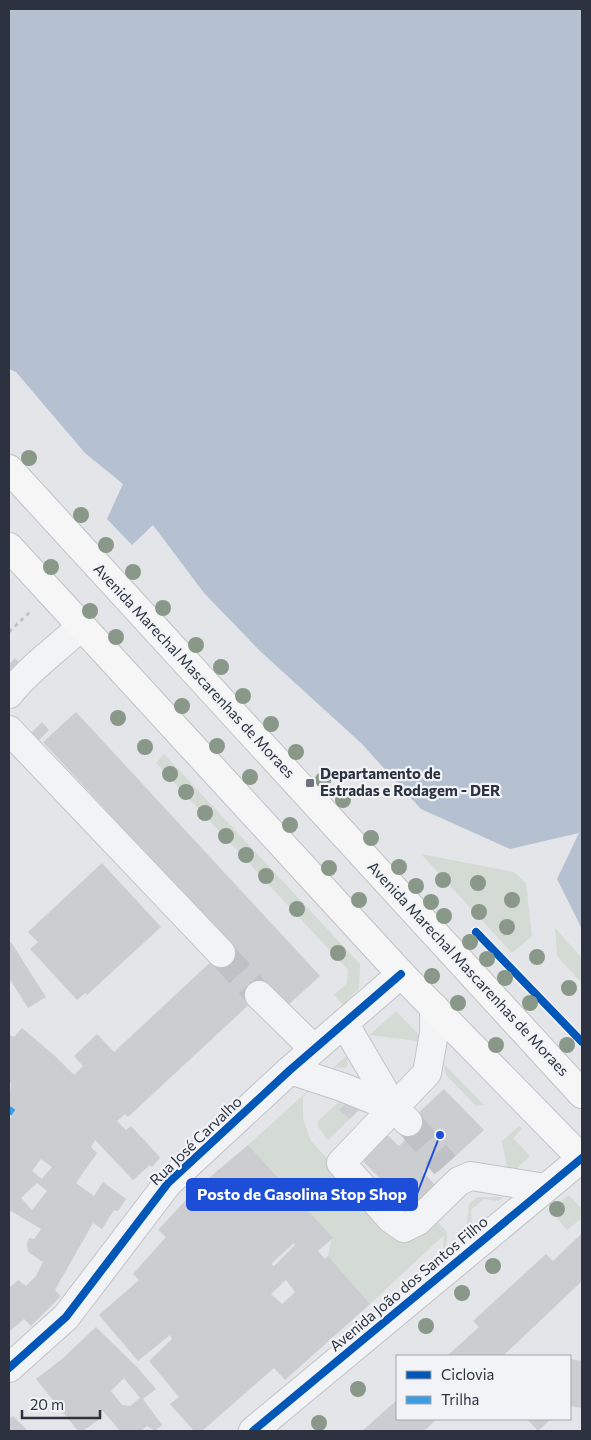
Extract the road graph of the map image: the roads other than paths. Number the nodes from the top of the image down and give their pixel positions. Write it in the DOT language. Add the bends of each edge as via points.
graph roads {
  1 [pos="9,469"];
  2 [pos="9,547"];
  3 [pos="81,626"];
  4 [pos="9,694"];
  5 [pos="9,730"];
  6 [pos="221,953"];
  7 [pos="401,974"];
  8 [pos="259,995"];
  9 [pos="434,1007"];
  10 [pos="344,1023"];
  11 [pos="314,1049"];
  12 [pos="290,1070"];
  13 [pos="582,1094"];
  14 [pos="401,1115"];
  15 [pos="582,1158"];
  16 [pos="545,1188"];
  17 [pos="9,1368"];
  18 [pos="253,1431"];
  1 -- 13 [label="main road, Avenida Marechal Mascarenhas de Moraes"];
  2 -- 3 [label="main road"];
  3 -- 4 [label="street" via="19,681"];
  3 -- 7 [label="main road"];
  5 -- 6 [label="street"];
  7 -- 9 [label="main road"];
  7 -- 10 [label="street, Rua José Carvalho"];
  8 -- 11 [label="street"];
  9 -- 14 [label="street" via="434,1033 427,1073"];
  9 -- 15 [label="main road"];
  10 -- 11 [label="street, Rua José Carvalho"];
  10 -- 14 [label="street"];
  11 -- 12 [label="street, Rua José Carvalho"];
  12 -- 14 [label="street" via="342,1087"];
  12 -- 17 [label="street, Rua José Carvalho" via="168,1183 66,1317"];
  14 -- 16 [label="street" via="342,1163 391,1219 404,1228 418,1221 452,1173"];
  15 -- 16 [label="street, Avenida João dos Santos Filho"];
  16 -- 18 [label="street, Avenida João dos Santos Filho"];
}
